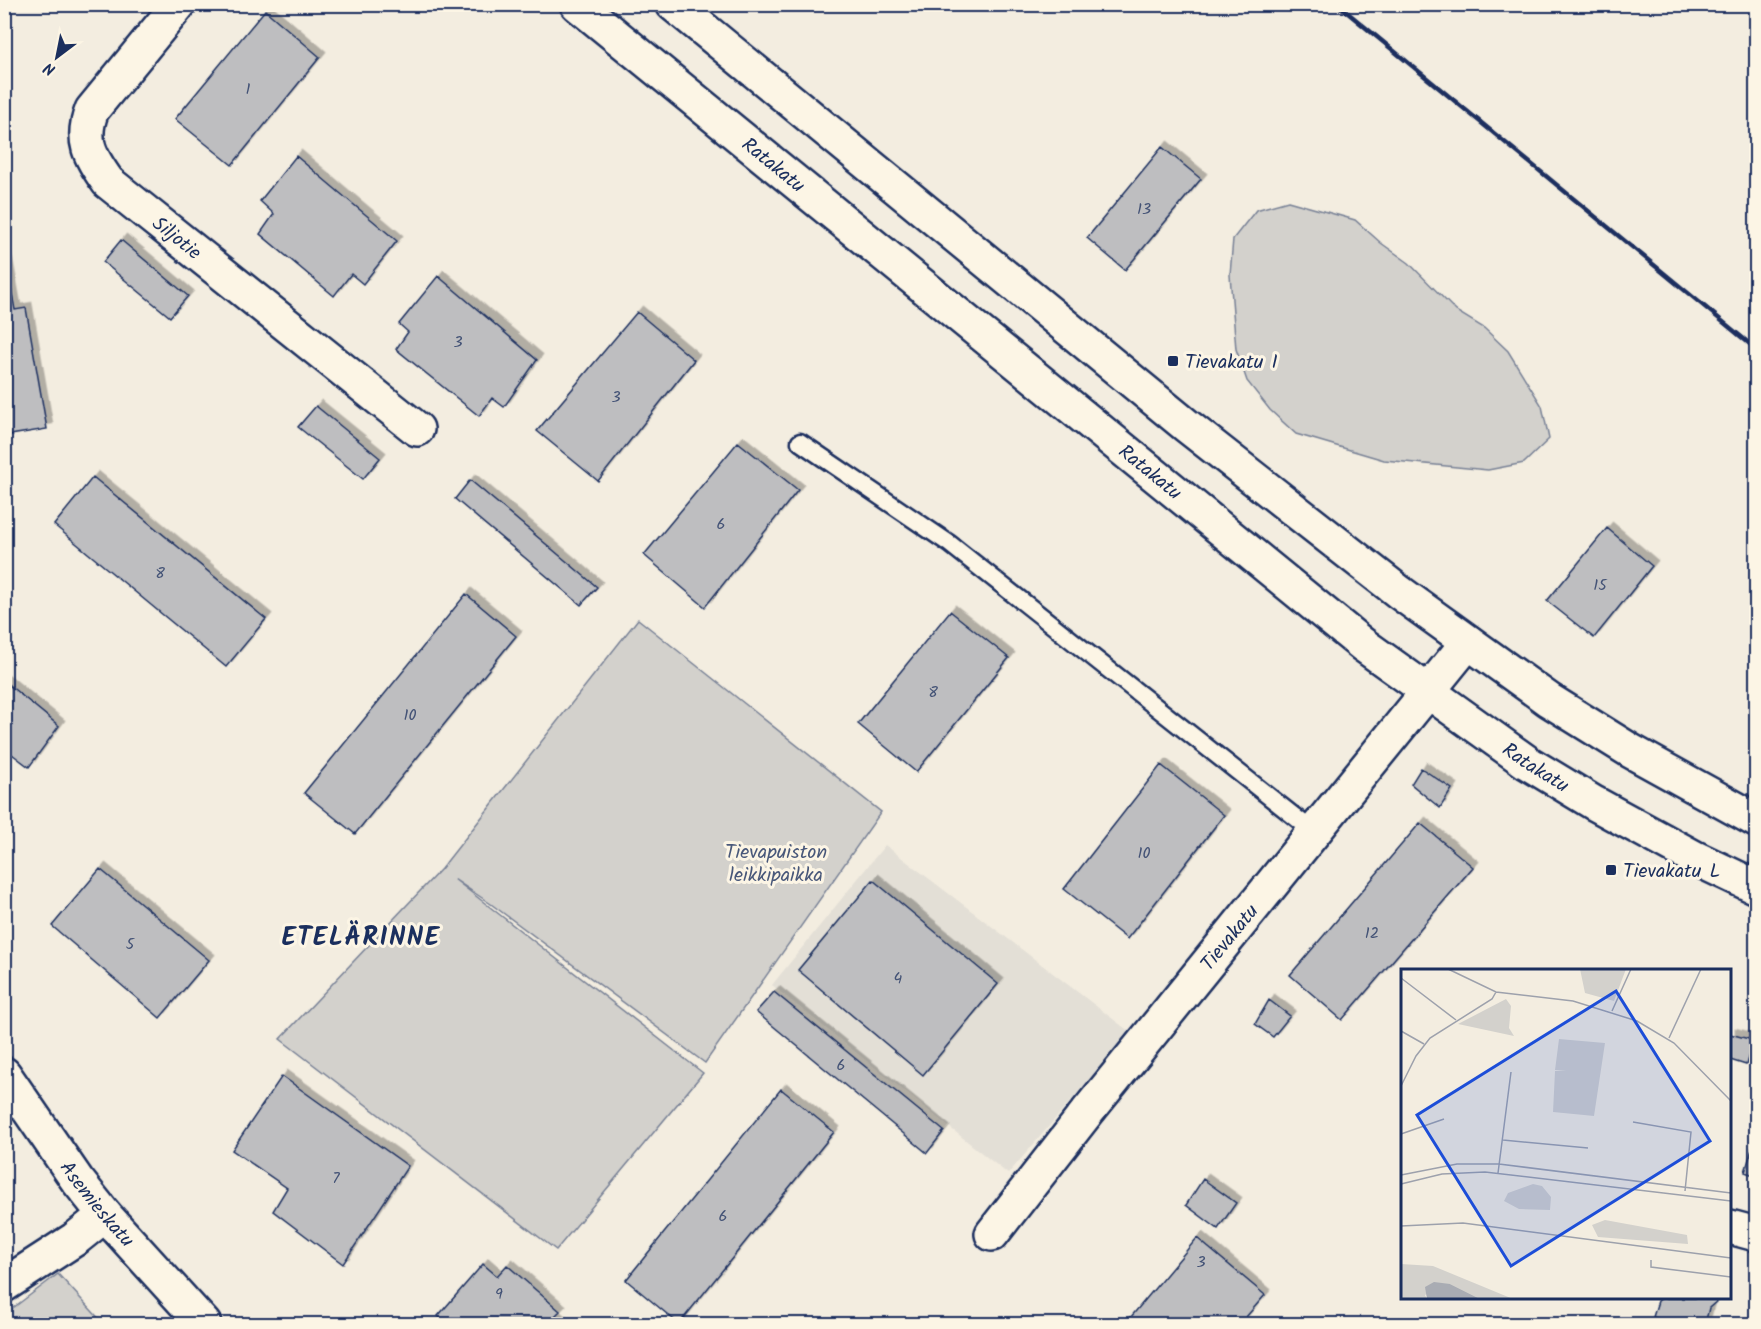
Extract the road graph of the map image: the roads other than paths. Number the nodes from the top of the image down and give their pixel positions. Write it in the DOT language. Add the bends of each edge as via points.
graph roads {
  1 [pos="179,4"];
  2 [pos="577,4"];
  3 [pos="673,4"];
  4 [pos="417,429"];
  5 [pos="800,442"];
  6 [pos="1468,642"];
  7 [pos="1428,693"];
  8 [pos="1756,820"];
  9 [pos="1314,832"];
  10 [pos="1756,887"];
  11 [pos="4,1074"];
  12 [pos="105,1215"];
  13 [pos="1731,1227"];
  14 [pos="992,1234"];
  15 [pos="1756,1234"];
  16 [pos="4,1285"];
  17 [pos="204,1324"];
  1 -- 4 [label="main road, Siljotie" via="92,110 86,126 92,160 108,182"];
  2 -- 7 [label="main road, Ratakatu" via="1353,637"];
  3 -- 6 [label="main road" via="1187,426"];
  5 -- 9 [label="lane" via="950,544"];
  6 -- 7 [label="main road, Tievakatu"];
  6 -- 8 [label="main road" via="1548,700"];
  7 -- 9 [label="main road, Tievakatu"];
  7 -- 10 [label="main road, Ratakatu" via="1528,763 1594,803"];
  9 -- 14 [label="main road, Tievakatu"];
  11 -- 12 [label="main road, Asemieskatu"];
  12 -- 16 [label="main road"];
  12 -- 17 [label="main road, Asemieskatu"];
  13 -- 15 [label="main road"];
}
